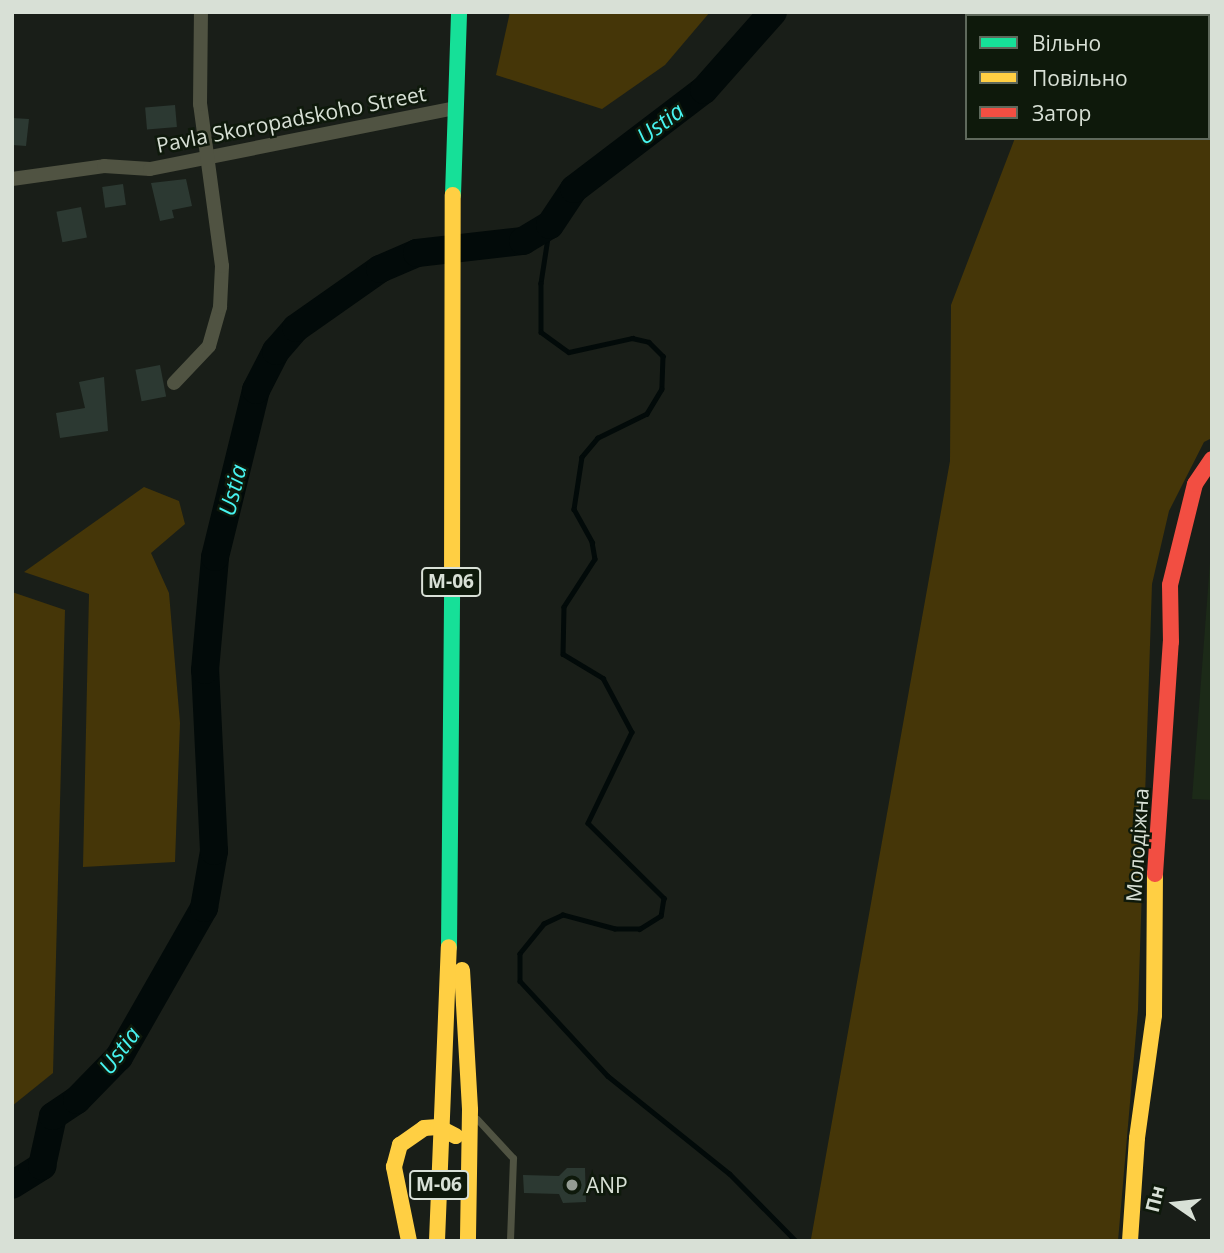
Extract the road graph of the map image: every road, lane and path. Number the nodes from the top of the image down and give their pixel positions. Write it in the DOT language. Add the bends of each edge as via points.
graph roads {
  1 [pos="201,12"];
  2 [pos="458,12"];
  3 [pos="454,108"];
  4 [pos="209,158"];
  5 [pos="12,179"];
  6 [pos="174,383"];
  7 [pos="1212,459"];
  8 [pos="452,865"];
  9 [pos="470,1110"];
  10 [pos="442,1129"];
  11 [pos="470,1143"];
  12 [pos="409,1241"];
  13 [pos="437,1241"];
  14 [pos="468,1241"];
  15 [pos="510,1241"];
  16 [pos="1130,1241"];
  1 -- 4 [label="street" via="200,104"];
  2 -- 3 [label="main road, М-06"];
  3 -- 4 [label="street, Pavla Skoropadskoho Street"];
  3 -- 8 [label="main road, М-06"];
  4 -- 5 [label="street, Pavla Skoropadskoho Street" via="150,169 104,166"];
  4 -- 6 [label="street" via="222,266 220,307 209,346"];
  7 -- 16 [label="main road, Молодіжна" via="1195,484 1170,585 1171,642 1153,907 1154,1015 1137,1138"];
  8 -- 9 [label="main road, М-06"];
  8 -- 10 [label="main road, М-06"];
  9 -- 11 [label="main road, М-06"];
  9 -- 15 [label="lane" via="513,1158"];
  10 -- 11 [label="main road"];
  10 -- 12 [label="main road" via="419,1129 400,1145 395,1160"];
  10 -- 13 [label="main road, М-06"];
  11 -- 14 [label="main road, М-06"];
}
